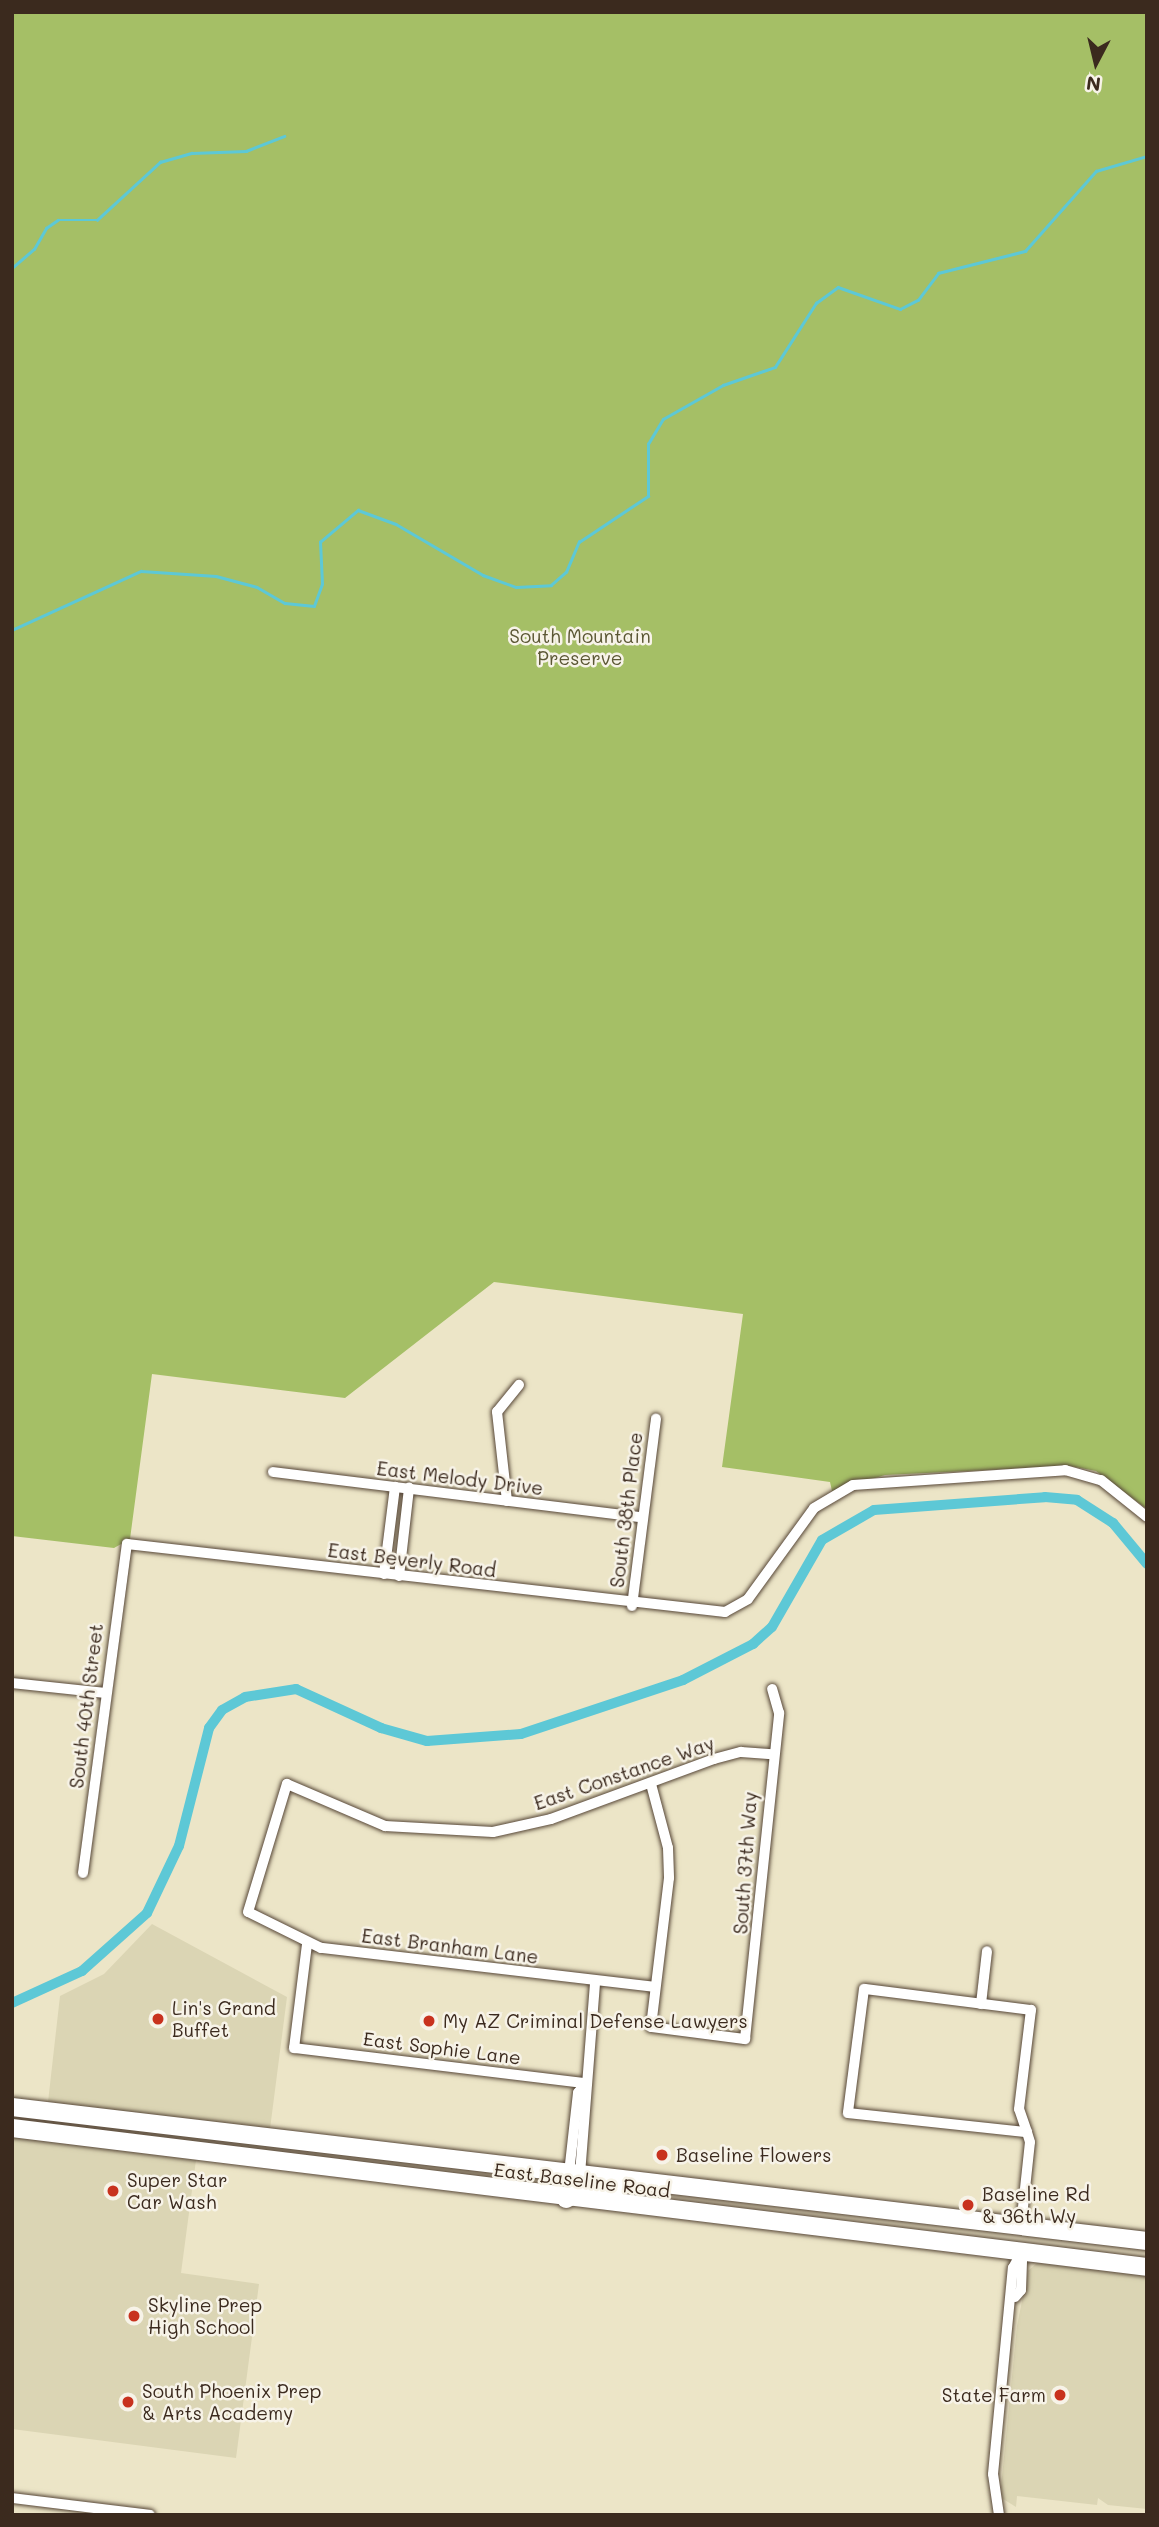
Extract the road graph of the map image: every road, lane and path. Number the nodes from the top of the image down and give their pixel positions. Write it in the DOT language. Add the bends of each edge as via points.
graph roads {
  1 [pos="519,1385"];
  2 [pos="656,1419"];
  3 [pos="273,1472"];
  4 [pos="395,1487"];
  5 [pos="409,1489"];
  6 [pos="507,1501"];
  7 [pos="642,1517"];
  8 [pos="1147,1517"];
  9 [pos="127,1544"];
  10 [pos="384,1574"];
  11 [pos="399,1576"];
  12 [pos="632,1606"];
  13 [pos="12,1683"];
  14 [pos="772,1689"];
  15 [pos="105,1693"];
  16 [pos="772,1754"];
  17 [pos="650,1784"];
  18 [pos="83,1873"];
  19 [pos="248,1913"];
  20 [pos="307,1944"];
  21 [pos="987,1951"];
  22 [pos="595,1982"];
  23 [pos="655,1987"];
  24 [pos="981,2004"];
  25 [pos="585,2083"];
  26 [pos="12,2107"];
  27 [pos="81,2115"];
  28 [pos="12,2128"];
  29 [pos="1027,2132"];
  30 [pos="77,2135"];
  31 [pos="573,2186"];
  32 [pos="783,2199"];
  33 [pos="780,2224"];
  34 [pos="1021,2226"];
  35 [pos="1147,2241"];
  36 [pos="1022,2252"];
  37 [pos="1147,2267"];
  38 [pos="12,2498"];
  39 [pos="150,2515"];
  40 [pos="999,2515"];
  1 -- 6 [label="street" via="497,1412"];
  2 -- 7 [label="street, South 38th Place"];
  3 -- 4 [label="street, East Melody Drive"];
  4 -- 5 [label="street, East Melody Drive"];
  4 -- 10 [label="street"];
  5 -- 6 [label="street, East Melody Drive"];
  5 -- 11 [label="street"];
  6 -- 7 [label="street, East Melody Drive"];
  7 -- 12 [label="street, South 38th Place"];
  8 -- 12 [label="street, East Beverly Road" via="1101,1480 1065,1470 853,1485 799,1523 748,1599 725,1612"];
  9 -- 10 [label="street, East Beverly Road"];
  9 -- 15 [label="street, South 40th Street"];
  10 -- 11 [label="street, East Beverly Road"];
  11 -- 12 [label="street, East Beverly Road"];
  13 -- 15 [label="street"];
  14 -- 16 [label="street, South 37th Way" via="779,1713"];
  15 -- 18 [label="street, South 40th Street"];
  16 -- 17 [label="street, East Constance Way" via="741,1752"];
  16 -- 23 [label="street, South 37th Way" via="765,1883 744,2039 651,2027"];
  17 -- 19 [label="street, East Constance Way" via="551,1819 494,1832 432,1834 340,1811 286,1784"];
  17 -- 23 [label="street" via="668,1848 669,1878"];
  19 -- 20 [label="street, East Branham Lane"];
  20 -- 22 [label="street, East Branham Lane"];
  20 -- 25 [label="street, East Sophie Lane" via="294,2048"];
  21 -- 24 [label="street"];
  22 -- 23 [label="street, East Branham Lane"];
  22 -- 25 [label="street"];
  24 -- 29 [label="street" via="1031,2010 1019,2109"];
  24 -- 29 [label="street" via="864,1989 848,2113"];
  25 -- 31 [label="street"];
  26 -- 27 [label="main road, East Baseline Road"];
  27 -- 30 [label="main road"];
  27 -- 31 [label="main road, East Baseline Road"];
  28 -- 30 [label="main road, East Baseline Road"];
  29 -- 34 [label="street"];
  30 -- 31 [label="main road, East Baseline Road" via="484,2189"];
  31 -- 32 [label="main road, East Baseline Road" via="661,2184"];
  31 -- 33 [label="main road, East Baseline Road"];
  32 -- 33 [label="main road"];
  32 -- 34 [label="main road, East Baseline Road"];
  33 -- 36 [label="main road, East Baseline Road"];
  34 -- 35 [label="main road, East Baseline Road"];
  34 -- 36 [label="main road"];
  36 -- 37 [label="main road, East Baseline Road"];
  36 -- 40 [label="street" via="1021,2290 1015,2297 993,2474"];
  38 -- 39 [label="street"];
}
